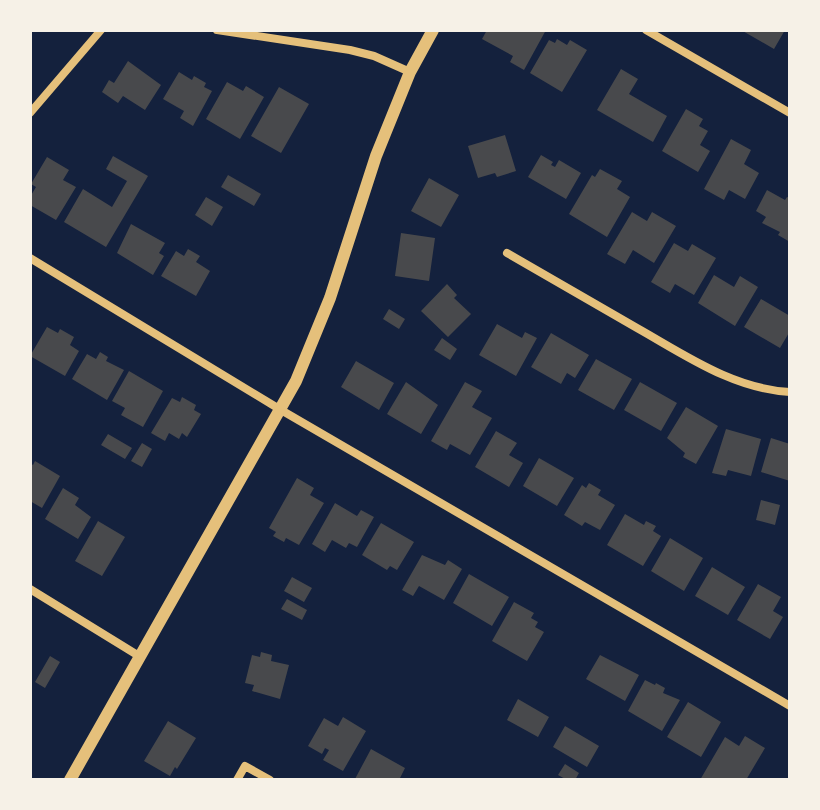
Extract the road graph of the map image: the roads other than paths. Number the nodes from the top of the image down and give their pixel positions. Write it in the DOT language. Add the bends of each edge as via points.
graph roads {
  1 [pos="101,30"];
  2 [pos="217,30"];
  3 [pos="433,30"];
  4 [pos="646,30"];
  5 [pos="410,72"];
  6 [pos="30,113"];
  7 [pos="790,113"];
  8 [pos="507,253"];
  9 [pos="30,258"];
  10 [pos="790,392"];
  11 [pos="281,410"];
  12 [pos="30,589"];
  13 [pos="139,656"];
  14 [pos="790,706"];
  15 [pos="70,780"];
  16 [pos="237,780"];
  17 [pos="270,780"];
  1 -- 6 [label="street"];
  2 -- 5 [label="street" via="362,53"];
  3 -- 5 [label="street"];
  4 -- 7 [label="street"];
  5 -- 11 [label="street" via="360,199 314,341"];
  8 -- 10 [label="street" via="699,363 763,391"];
  9 -- 11 [label="street"];
  11 -- 13 [label="street"];
  11 -- 14 [label="street"];
  12 -- 13 [label="street"];
  13 -- 15 [label="street"];
  16 -- 17 [label="street" via="245,766"];
}
